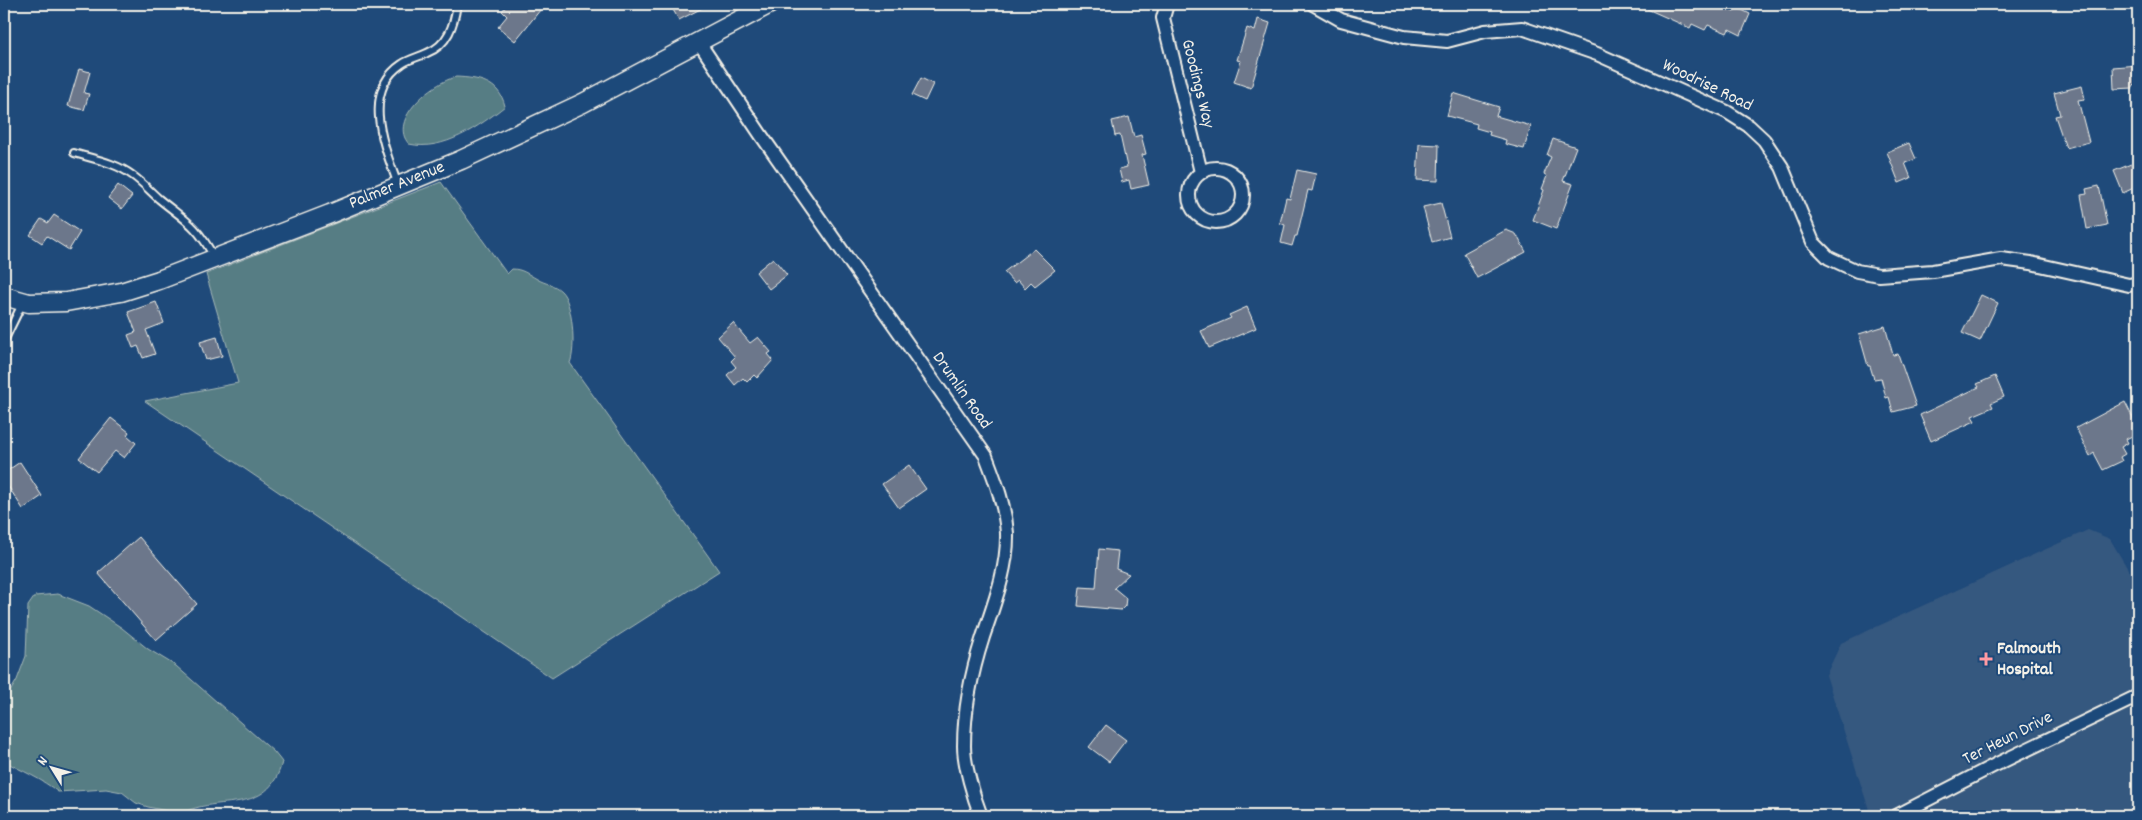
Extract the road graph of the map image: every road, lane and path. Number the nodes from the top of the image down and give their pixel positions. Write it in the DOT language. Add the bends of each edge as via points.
graph roads {
  1 [pos="457,4"];
  2 [pos="770,4"];
  3 [pos="1167,4"];
  4 [pos="1313,4"];
  5 [pos="698,41"];
  6 [pos="74,153"];
  7 [pos="1201,172"];
  8 [pos="398,186"];
  9 [pos="215,258"];
  10 [pos="2138,283"];
  11 [pos="4,296"];
  12 [pos="24,301"];
  13 [pos="4,341"];
  14 [pos="2138,696"];
  15 [pos="981,816"];
  16 [pos="1896,816"];
  1 -- 8 [label="lane" via="450,34 440,46 402,63 382,88 380,135"];
  2 -- 5 [label="main road, Palmer Avenue" via="750,11"];
  3 -- 7 [label="street, Goodings Way" via="1163,18"];
  4 -- 10 [label="street, Woodrise Road" via="1341,20 1404,37 1448,41 1485,31 1522,28 1597,54 1727,112 1764,140 1782,167 1813,242 1829,258 1857,271 1879,275 1933,271 2001,259 2129,285"];
  5 -- 8 [label="main road, Palmer Avenue" via="583,103"];
  5 -- 15 [label="street, Drumlin Road" via="986,456 1002,497 1007,534 1005,562 973,677 964,747"];
  6 -- 9 [label="lane" via="107,162 132,174 187,219 203,236"];
  7 -- 7 [label="street" via="1223,170 1243,188 1243,199 1228,221 1211,221 1193,210 1189,192"];
  8 -- 9 [label="main road, Palmer Avenue"];
  9 -- 12 [label="main road, Palmer Avenue" via="121,292 66,302"];
  11 -- 12 [label="main road, Palmer Avenue"];
  12 -- 13 [label="lane"];
  14 -- 16 [label="street, Ter Heun Drive"];
}
